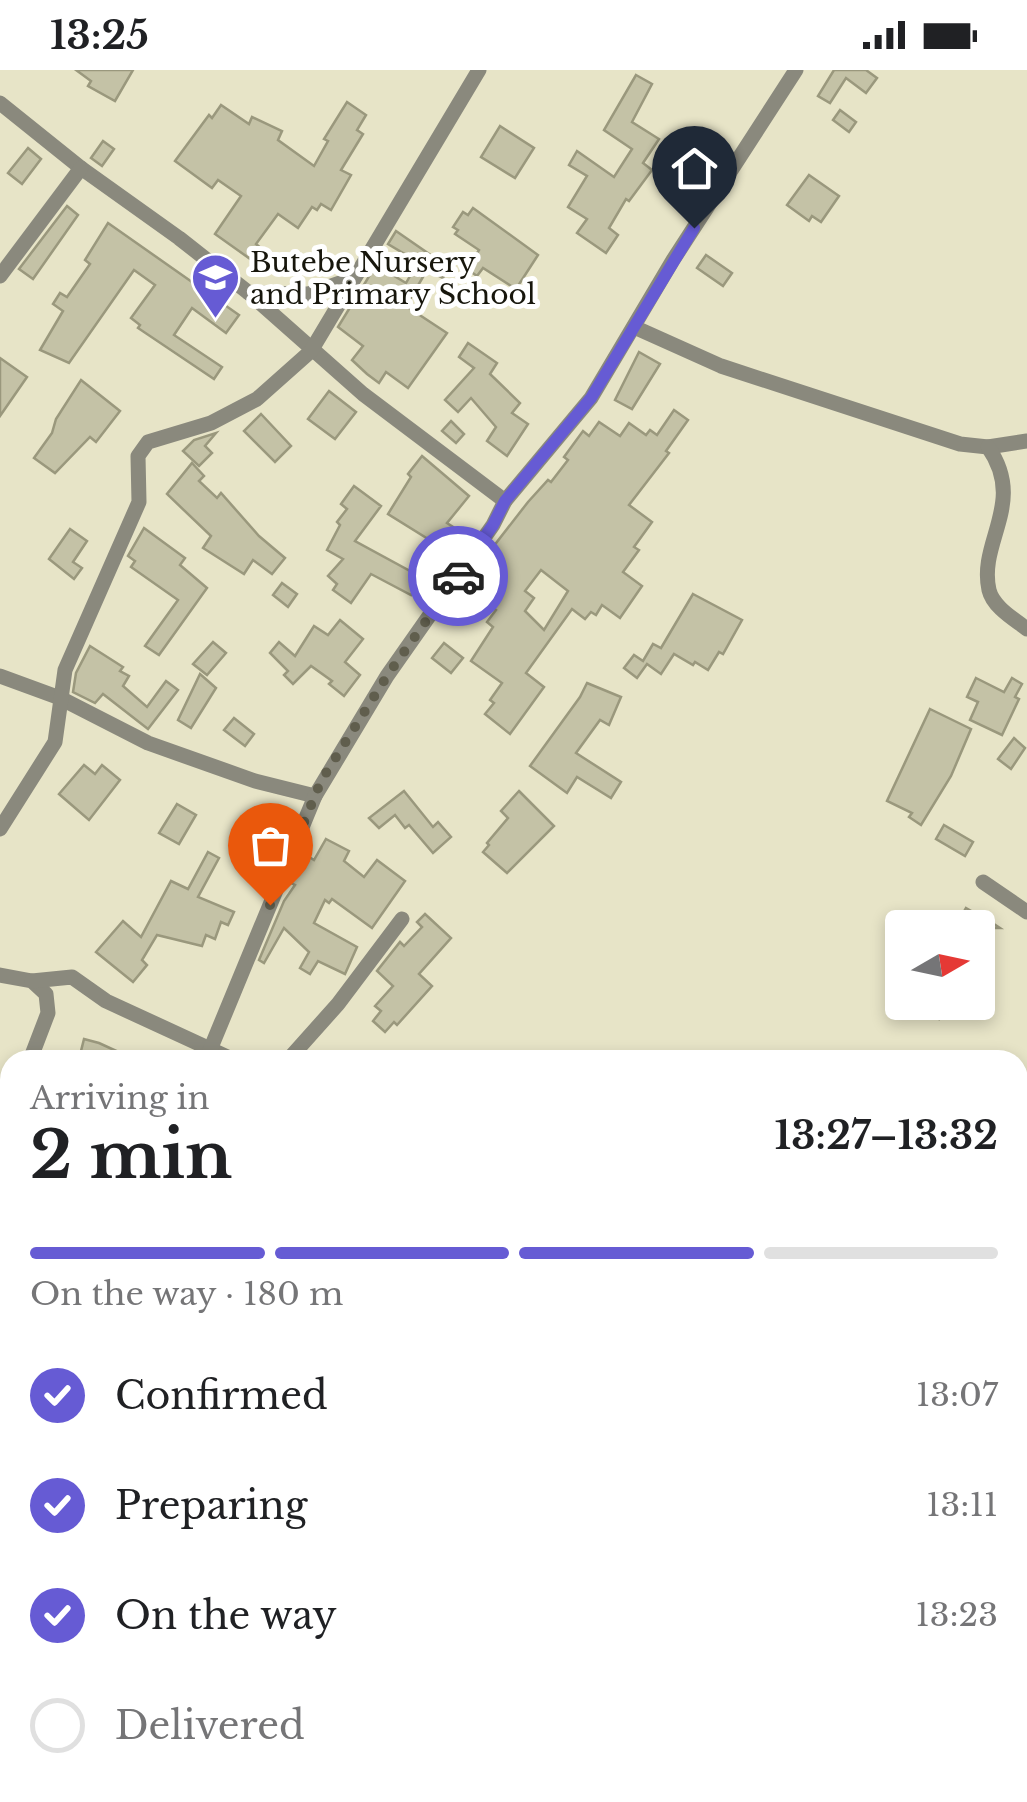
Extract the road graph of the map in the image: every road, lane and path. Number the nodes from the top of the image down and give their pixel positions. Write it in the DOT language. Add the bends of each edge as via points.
graph roads {
  1 [pos="456,70"];
  2 [pos="796,70"];
  3 [pos="476,75"];
  4 [pos="0,103"];
  5 [pos="80,168"];
  6 [pos="0,276"];
  7 [pos="354,278"];
  8 [pos="249,293"];
  9 [pos="634,327"];
  10 [pos="311,350"];
  11 [pos="1027,441"];
  12 [pos="988,447"];
  13 [pos="1018,473"];
  14 [pos="505,501"];
  15 [pos="1013,530"];
  16 [pos="1027,629"];
  17 [pos="0,676"];
  18 [pos="60,698"];
  19 [pos="315,796"];
  20 [pos="0,829"];
  21 [pos="983,882"];
  22 [pos="1027,912"];
  23 [pos="402,919"];
  24 [pos="0,975"];
  25 [pos="32,981"];
  26 [pos="34,1050"];
  27 [pos="210,1050"];
  28 [pos="297,1050"];
  1 -- 3 [label="street"];
  2 -- 9 [label="street"];
  3 -- 7 [label="street"];
  4 -- 5 [label="street"];
  5 -- 6 [label="street"];
  5 -- 8 [label="street"];
  7 -- 8 [label="street" via="308,294"];
  7 -- 10 [label="street"];
  8 -- 10 [label="street"];
  9 -- 12 [label="street" via="816,400"];
  9 -- 14 [label="street" via="591,398"];
  10 -- 14 [label="street"];
  10 -- 18 [label="street" via="257,399 210,424 148,442 138,456 133,520 81,630"];
  11 -- 12 [label="street"];
  12 -- 13 [label="street"];
  14 -- 19 [label="street"];
  15 -- 16 [label="street" via="990,574 989,590"];
  17 -- 18 [label="street"];
  18 -- 19 [label="street" via="148,743"];
  18 -- 20 [label="street" via="56,742"];
  19 -- 27 [label="street"];
  21 -- 22 [label="street"];
  23 -- 28 [label="street"];
  24 -- 25 [label="street"];
  25 -- 26 [label="street" via="46,994 48,1013"];
  25 -- 27 [label="street" via="72,977 106,1001"];
}
